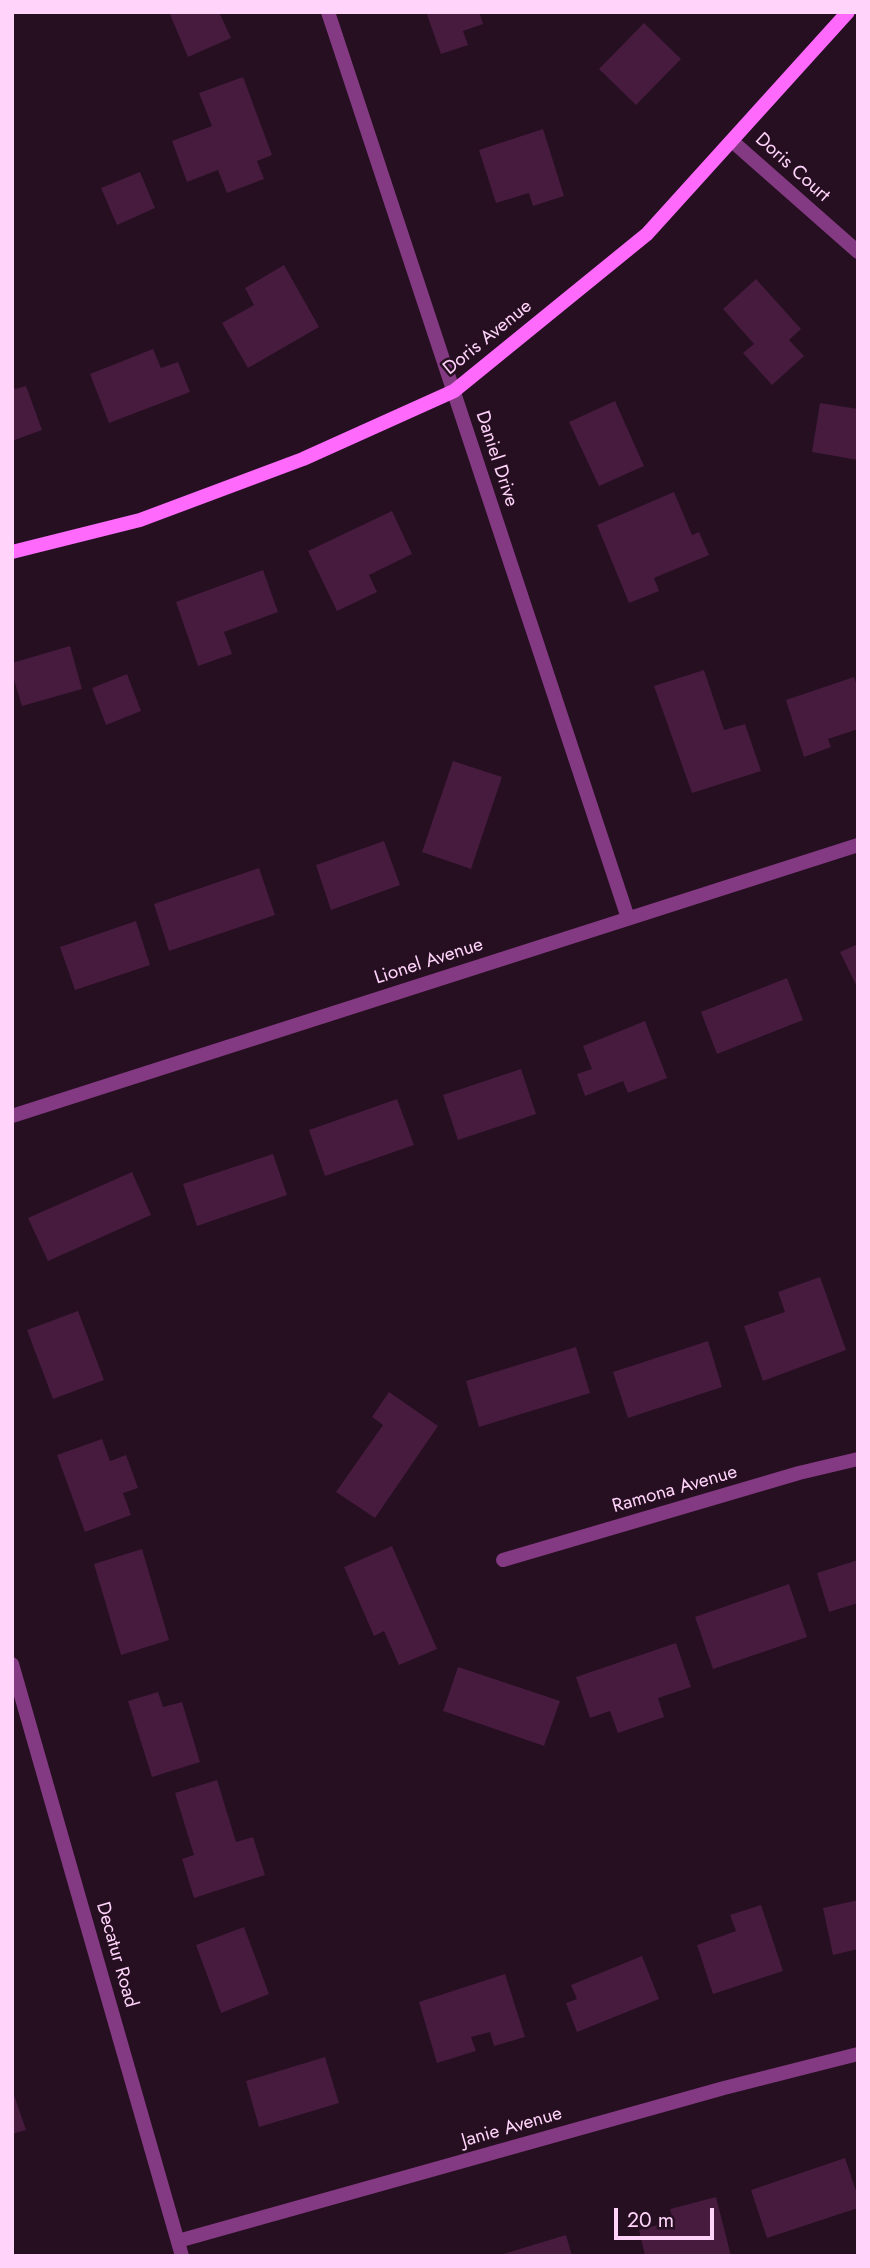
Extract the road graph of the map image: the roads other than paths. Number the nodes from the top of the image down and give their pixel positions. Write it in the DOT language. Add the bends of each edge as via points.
graph roads {
  1 [pos="328,12"];
  2 [pos="848,12"];
  3 [pos="732,141"];
  4 [pos="858,253"];
  5 [pos="454,391"];
  6 [pos="12,552"];
  7 [pos="858,845"];
  8 [pos="628,918"];
  9 [pos="12,1116"];
  10 [pos="858,1459"];
  11 [pos="503,1560"];
  12 [pos="12,1664"];
  13 [pos="858,2054"];
  14 [pos="180,2249"];
  1 -- 5 [label="street, Daniel Drive"];
  2 -- 3 [label="street, Doris Avenue"];
  3 -- 4 [label="street, Doris Court"];
  3 -- 5 [label="street, Doris Avenue" via="647,234"];
  5 -- 6 [label="street, Doris Avenue" via="303,459 140,520"];
  5 -- 8 [label="street, Daniel Drive"];
  7 -- 8 [label="street, Lionel Avenue"];
  8 -- 9 [label="street, Lionel Avenue"];
  10 -- 11 [label="street, Ramona Avenue"];
  12 -- 14 [label="street, Decatur Road"];
  13 -- 14 [label="street, Janie Avenue" via="724,2088"];
}
